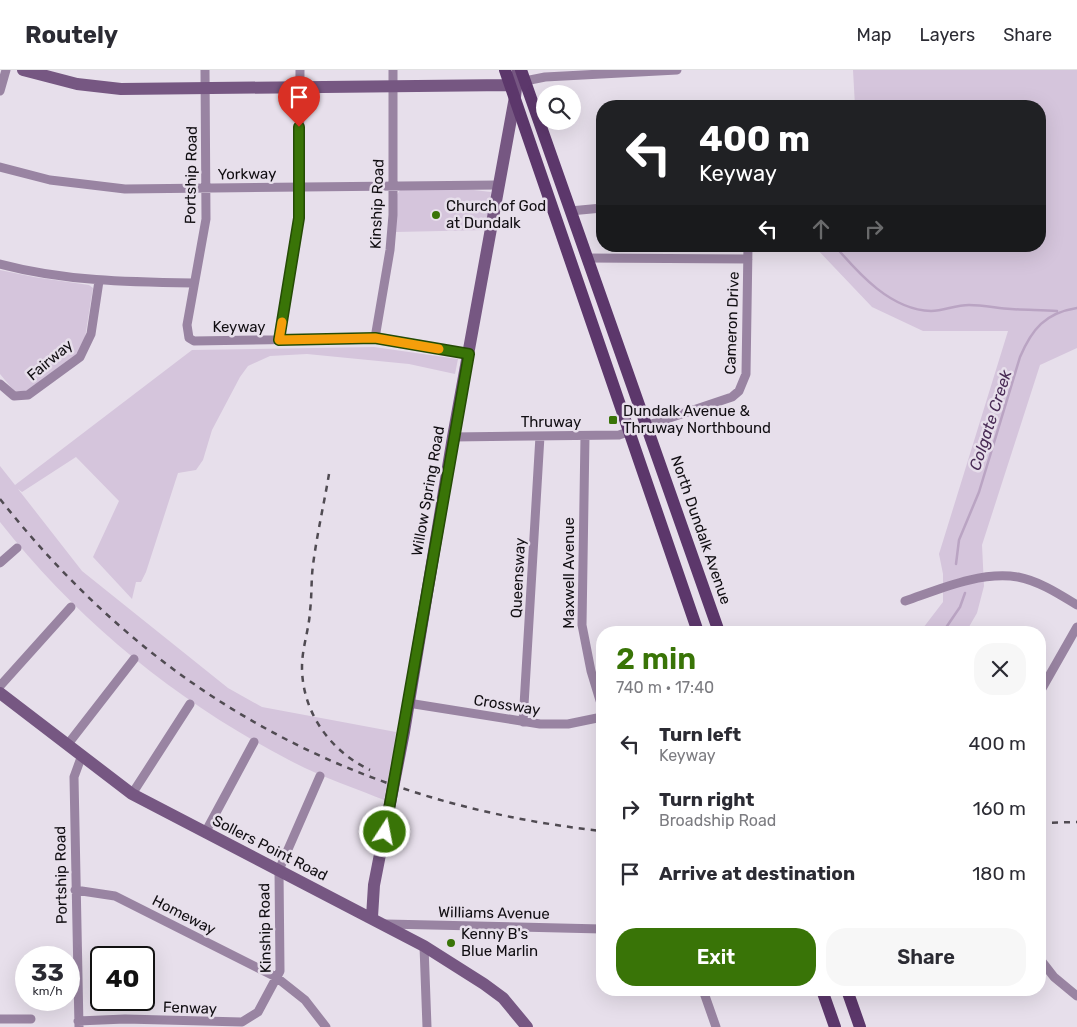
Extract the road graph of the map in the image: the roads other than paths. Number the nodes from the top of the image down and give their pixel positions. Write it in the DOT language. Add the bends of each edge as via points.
graph roads {
  1 [pos="6,70"];
  2 [pos="22,70"];
  3 [pos="205,70"];
  4 [pos="300,70"];
  5 [pos="393,70"];
  6 [pos="505,70"];
  7 [pos="677,70"];
  8 [pos="518,78"];
  9 [pos="392,86"];
  10 [pos="300,88"];
  11 [pos="205,89"];
  12 [pos="0,91"];
  13 [pos="515,97"];
  14 [pos="0,167"];
  15 [pos="498,185"];
  16 [pos="393,186"];
  17 [pos="300,187"];
  18 [pos="207,189"];
  19 [pos="596,208"];
  20 [pos="570,210"];
  21 [pos="748,252"];
  22 [pos="587,258"];
  23 [pos="748,259"];
  24 [pos="0,264"];
  25 [pos="99,281"];
  26 [pos="193,283"];
  27 [pos="190,338"];
  28 [pos="375,338"];
  29 [pos="279,340"];
  30 [pos="469,354"];
  31 [pos="0,384"];
  32 [pos="648,426"];
  33 [pos="628,433"];
  34 [pos="540,436"];
  35 [pos="585,436"];
  36 [pos="454,437"];
  37 [pos="17,548"];
  38 [pos="0,563"];
  39 [pos="905,601"];
  40 [pos="1077,605"];
  41 [pos="72,607"];
  42 [pos="696,626"];
  43 [pos="717,626"];
  44 [pos="1077,627"];
  45 [pos="134,660"];
  46 [pos="1046,681"];
  47 [pos="0,686"];
  48 [pos="596,687"];
  49 [pos="0,692"];
  50 [pos="408,703"];
  51 [pos="190,704"];
  52 [pos="596,718"];
  53 [pos="523,722"];
  54 [pos="254,742"];
  55 [pos="68,744"];
  56 [pos="82,754"];
  57 [pos="320,776"];
  58 [pos="132,794"];
  59 [pos="205,833"];
  60 [pos="278,870"];
  61 [pos="75,890"];
  62 [pos="372,917"];
  63 [pos="385,924"];
  64 [pos="596,929"];
  65 [pos="424,946"];
  66 [pos="1046,967"];
  67 [pos="276,977"];
  68 [pos="705,996"];
  69 [pos="824,996"];
  70 [pos="849,996"];
  71 [pos="1077,996"];
  72 [pos="31,1018"];
  73 [pos="0,1019"];
  74 [pos="79,1024"];
  75 [pos="326,1027"];
  76 [pos="427,1027"];
  77 [pos="527,1027"];
  78 [pos="716,1027"];
  79 [pos="835,1027"];
  80 [pos="860,1027"];
  1 -- 12 [label="street"];
  2 -- 11 [label="street" via="99,87"];
  3 -- 11 [label="street, Portship Road"];
  4 -- 10 [label="street"];
  5 -- 9 [label="street, Kinship Road"];
  6 -- 8 [label="main road, North Dundalk Avenue"];
  7 -- 8 [label="street"];
  8 -- 9 [label="street"];
  8 -- 13 [label="main road, North Dundalk Avenue"];
  8 -- 20 [label="main road, North Dundalk Avenue"];
  9 -- 10 [label="street"];
  9 -- 16 [label="street, Kinship Road"];
  10 -- 11 [label="street"];
  10 -- 17 [label="street"];
  11 -- 18 [label="street, Portship Road"];
  13 -- 15 [label="street, Willow Spring Road"];
  13 -- 33 [label="main road, North Dundalk Avenue"];
  14 -- 18 [label="street, Yorkway" via="99,187"];
  15 -- 16 [label="street, Yorkway"];
  15 -- 30 [label="street, Willow Spring Road"];
  16 -- 17 [label="street, Yorkway"];
  16 -- 28 [label="street, Kinship Road" via="390,250"];
  17 -- 18 [label="street, Yorkway"];
  17 -- 29 [label="street" via="298,226"];
  18 -- 26 [label="street, Portship Road" via="206,219"];
  19 -- 20 [label="street"];
  20 -- 22 [label="main road, North Dundalk Avenue"];
  21 -- 23 [label="street, Cameron Drive"];
  22 -- 23 [label="street"];
  22 -- 32 [label="main road, North Dundalk Avenue"];
  23 -- 32 [label="street, Cameron Drive" via="746,374 739,391 726,400"];
  24 -- 25 [label="street" via="49,275"];
  25 -- 26 [label="street"];
  25 -- 31 [label="street, Fairway" via="91,334 80,357 28,395 14,396"];
  26 -- 27 [label="street, Portship Road" via="187,325"];
  27 -- 29 [label="street, Keyway" via="194,341"];
  28 -- 29 [label="street, Keyway"];
  28 -- 30 [label="street, Keyway"];
  30 -- 36 [label="street, Willow Spring Road"];
  32 -- 33 [label="street, Thruway"];
  32 -- 43 [label="main road, North Dundalk Avenue"];
  33 -- 35 [label="street, Thruway"];
  33 -- 42 [label="main road, North Dundalk Avenue"];
  34 -- 35 [label="street, Thruway"];
  34 -- 36 [label="street, Thruway"];
  34 -- 53 [label="street, Queensway"];
  35 -- 48 [label="street, Maxwell Avenue" via="582,625"];
  36 -- 50 [label="street, Willow Spring Road"];
  37 -- 38 [label="street"];
  39 -- 40 [label="street" via="970,580 1008,576 1033,582"];
  41 -- 47 [label="street"];
  44 -- 46 [label="street"];
  45 -- 55 [label="street"];
  49 -- 55 [label="street, Sollers Point Road"];
  50 -- 53 [label="street, Crossway"];
  50 -- 62 [label="street, Willow Spring Road" via="374,886"];
  51 -- 58 [label="street"];
  52 -- 53 [label="street, Crossway" via="568,724"];
  54 -- 59 [label="street"];
  55 -- 56 [label="street, Sollers Point Road"];
  56 -- 58 [label="street, Sollers Point Road"];
  56 -- 61 [label="street, Portship Road" via="74,777"];
  57 -- 60 [label="street"];
  58 -- 59 [label="street, Sollers Point Road"];
  59 -- 60 [label="street, Sollers Point Road"];
  60 -- 62 [label="street, Sollers Point Road"];
  60 -- 67 [label="street, Kinship Road" via="281,963"];
  61 -- 67 [label="street, Homeway" via="115,896"];
  61 -- 74 [label="street, Portship Road"];
  62 -- 63 [label="street, Sollers Point Road"];
  63 -- 64 [label="street, Williams Avenue"];
  63 -- 65 [label="street, Sollers Point Road"];
  65 -- 76 [label="street"];
  65 -- 77 [label="street, Sollers Point Road" via="503,998"];
  66 -- 71 [label="street"];
  67 -- 74 [label="street, Fenway" via="258,1012 242,1022 125,1019"];
  67 -- 75 [label="street, Kinship Road" via="305,1000"];
  68 -- 78 [label="street"];
  69 -- 79 [label="main road"];
  70 -- 80 [label="main road"];
  72 -- 73 [label="street"];
}
